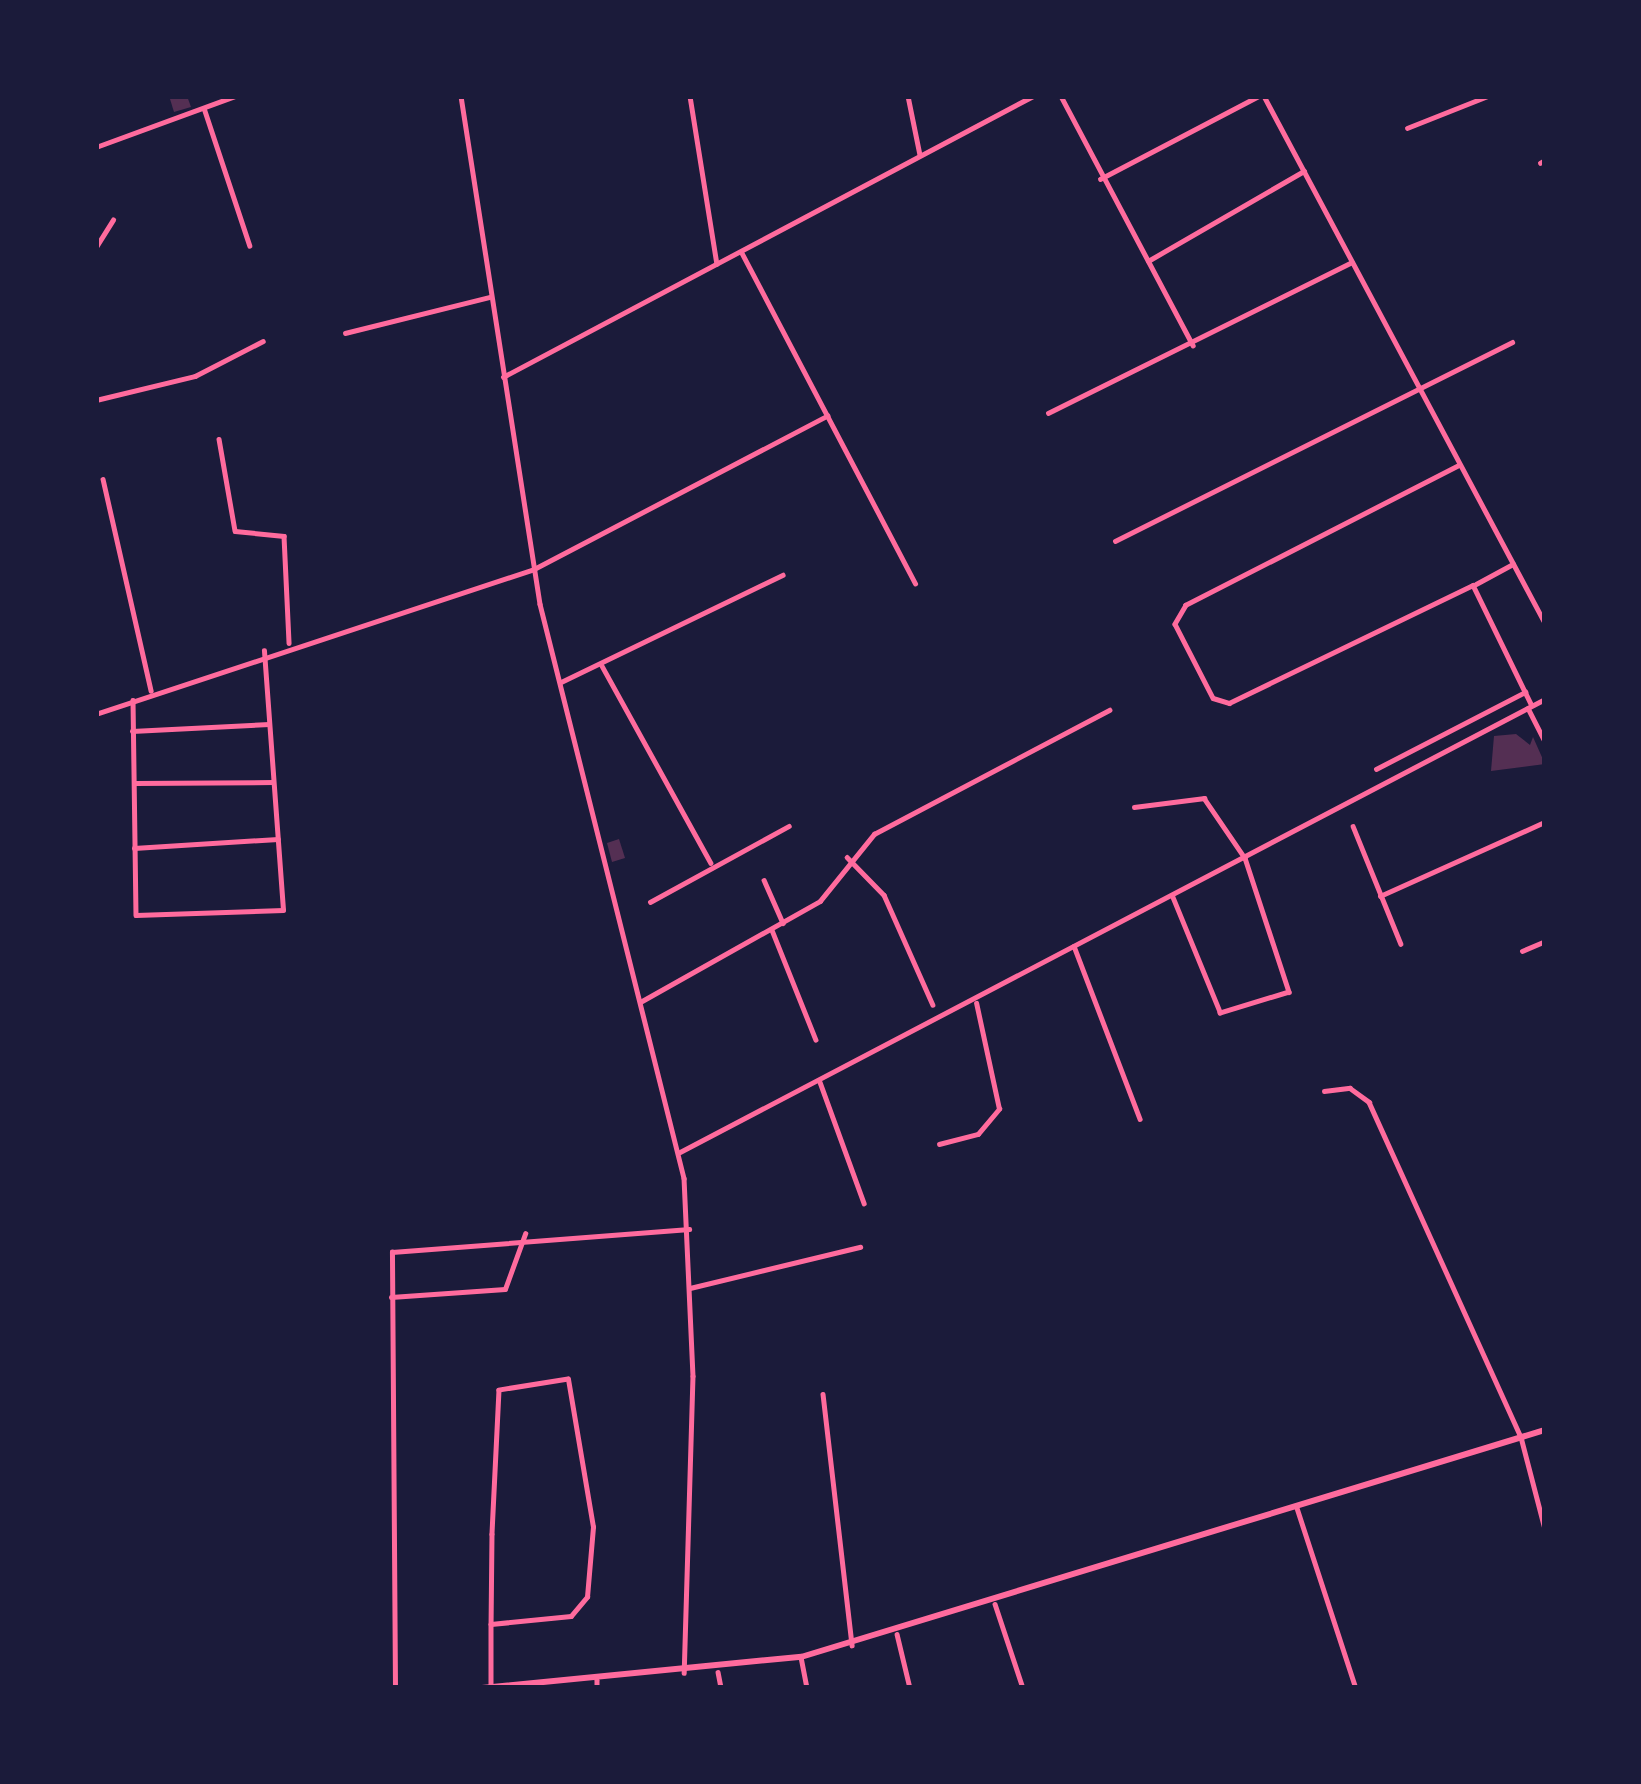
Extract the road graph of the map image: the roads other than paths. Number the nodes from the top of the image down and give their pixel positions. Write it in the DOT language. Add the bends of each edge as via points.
graph roads {
  1 [pos="235,96"];
  2 [pos="461,96"];
  3 [pos="689,96"];
  4 [pos="908,96"];
  5 [pos="1034,96"];
  6 [pos="1061,96"];
  7 [pos="1262,96"];
  8 [pos="1488,96"];
  9 [pos="204,108"];
  10 [pos="1407,128"];
  11 [pos="96,147"];
  12 [pos="920,156"];
  13 [pos="1306,170"];
  14 [pos="1100,179"];
  15 [pos="113,220"];
  16 [pos="250,246"];
  17 [pos="96,247"];
  18 [pos="740,251"];
  19 [pos="1148,261"];
  20 [pos="1352,262"];
  21 [pos="717,263"];
  22 [pos="489,297"];
  23 [pos="345,333"];
  24 [pos="262,341"];
  25 [pos="1512,342"];
  26 [pos="1193,344"];
  27 [pos="503,377"];
  28 [pos="1417,382"];
  29 [pos="96,400"];
  30 [pos="1048,413"];
  31 [pos="827,416"];
  32 [pos="220,439"];
  33 [pos="1460,465"];
  34 [pos="103,479"];
  35 [pos="1115,541"];
  36 [pos="1513,564"];
  37 [pos="534,568"];
  38 [pos="782,574"];
  39 [pos="915,583"];
  40 [pos="1473,585"];
  41 [pos="1545,623"];
  42 [pos="290,643"];
  43 [pos="264,651"];
  44 [pos="599,662"];
  45 [pos="559,683"];
  46 [pos="151,691"];
  47 [pos="1525,692"];
  48 [pos="133,700"];
  49 [pos="1545,700"];
  50 [pos="1530,707"];
  51 [pos="1109,710"];
  52 [pos="96,714"];
  53 [pos="269,724"];
  54 [pos="132,731"];
  55 [pos="1545,741"];
  56 [pos="1376,769"];
  57 [pos="273,782"];
  58 [pos="133,783"];
  59 [pos="1135,807"];
  60 [pos="1545,822"];
  61 [pos="789,826"];
  62 [pos="1353,826"];
  63 [pos="278,838"];
  64 [pos="134,848"];
  65 [pos="847,857"];
  66 [pos="1245,858"];
  67 [pos="711,863"];
  68 [pos="764,880"];
  69 [pos="1172,896"];
  70 [pos="1380,896"];
  71 [pos="650,902"];
  72 [pos="783,922"];
  73 [pos="772,930"];
  74 [pos="1545,941"];
  75 [pos="1401,944"];
  76 [pos="1074,946"];
  77 [pos="1522,951"];
  78 [pos="640,1002"];
  79 [pos="976,1003"];
  80 [pos="933,1005"];
  81 [pos="816,1040"];
  82 [pos="820,1082"];
  83 [pos="1324,1091"];
  84 [pos="1140,1119"];
  85 [pos="939,1144"];
  86 [pos="680,1152"];
  87 [pos="864,1204"];
  88 [pos="688,1229"];
  89 [pos="525,1234"];
  90 [pos="860,1247"];
  91 [pos="690,1288"];
  92 [pos="391,1297"];
  93 [pos="823,1394"];
  94 [pos="1545,1430"];
  95 [pos="1521,1437"];
  96 [pos="1298,1508"];
  97 [pos="1545,1529"];
  98 [pos="994,1604"];
  99 [pos="490,1624"];
  100 [pos="897,1634"];
  101 [pos="852,1645"];
  102 [pos="801,1657"];
  103 [pos="718,1672"];
  104 [pos="684,1673"];
  105 [pos="597,1684"];
  106 [pos="395,1688"];
  107 [pos="482,1688"];
  108 [pos="491,1688"];
  109 [pos="721,1688"];
  110 [pos="807,1688"];
  111 [pos="910,1688"];
  112 [pos="1023,1688"];
  113 [pos="1357,1688"];
  1 -- 9 [label="street"];
  2 -- 22 [label="street"];
  3 -- 21 [label="street"];
  4 -- 12 [label="street"];
  5 -- 12 [label="street"];
  6 -- 14 [label="street"];
  7 -- 13 [label="street"];
  7 -- 14 [label="street"];
  8 -- 10 [label="street"];
  9 -- 11 [label="street"];
  9 -- 16 [label="street"];
  12 -- 18 [label="street"];
  13 -- 19 [label="street"];
  13 -- 20 [label="street"];
  14 -- 19 [label="street"];
  15 -- 17 [label="street"];
  18 -- 21 [label="street"];
  18 -- 31 [label="street"];
  19 -- 26 [label="street"];
  20 -- 26 [label="street"];
  20 -- 28 [label="street"];
  21 -- 27 [label="street"];
  22 -- 23 [label="street"];
  22 -- 27 [label="street"];
  24 -- 29 [label="street" via="195,376"];
  25 -- 28 [label="street"];
  26 -- 30 [label="street"];
  27 -- 37 [label="street"];
  28 -- 33 [label="street"];
  28 -- 35 [label="street"];
  31 -- 37 [label="street"];
  31 -- 39 [label="street"];
  32 -- 42 [label="street" via="235,531 284,536"];
  33 -- 36 [label="street"];
  33 -- 40 [label="street" via="1186,605 1175,624 1214,698 1229,703"];
  34 -- 46 [label="street"];
  36 -- 40 [label="street"];
  36 -- 41 [label="street"];
  37 -- 42 [label="street"];
  37 -- 45 [label="street"];
  38 -- 44 [label="street"];
  40 -- 47 [label="street"];
  42 -- 43 [label="street"];
  43 -- 46 [label="street"];
  43 -- 53 [label="street"];
  44 -- 45 [label="street"];
  44 -- 67 [label="street"];
  45 -- 78 [label="street"];
  46 -- 48 [label="street"];
  47 -- 50 [label="street"];
  47 -- 56 [label="street"];
  48 -- 52 [label="street"];
  48 -- 54 [label="street"];
  49 -- 50 [label="street"];
  50 -- 55 [label="street"];
  50 -- 66 [label="street"];
  51 -- 65 [label="street"];
  53 -- 54 [label="street"];
  53 -- 57 [label="street"];
  54 -- 58 [label="street"];
  57 -- 58 [label="street"];
  57 -- 63 [label="street"];
  58 -- 64 [label="street"];
  59 -- 66 [label="street" via="1194,793"];
  60 -- 70 [label="street"];
  61 -- 67 [label="street"];
  62 -- 70 [label="street"];
  63 -- 64 [label="street"];
  63 -- 64 [label="street" via="283,910 136,915"];
  65 -- 72 [label="street" via="820,901"];
  65 -- 80 [label="street" via="884,895"];
  66 -- 69 [label="street"];
  66 -- 69 [label="street" via="1291,981 1285,995 1220,1013"];
  67 -- 71 [label="street"];
  68 -- 72 [label="street"];
  69 -- 76 [label="street"];
  70 -- 75 [label="street"];
  72 -- 73 [label="street"];
  73 -- 78 [label="street"];
  73 -- 81 [label="street"];
  74 -- 77 [label="street"];
  76 -- 79 [label="street"];
  76 -- 84 [label="street"];
  78 -- 86 [label="street"];
  79 -- 82 [label="street"];
  79 -- 85 [label="street" via="1000,1109 978,1134"];
  82 -- 86 [label="street"];
  82 -- 87 [label="street"];
  83 -- 95 [label="street" via="1350,1088 1369,1102"];
  86 -- 88 [label="street"];
  88 -- 89 [label="street"];
  88 -- 91 [label="street"];
  89 -- 92 [label="street" via="505,1288"];
  89 -- 92 [label="street" via="398,1246"];
  90 -- 91 [label="street"];
  91 -- 104 [label="street"];
  92 -- 106 [label="street"];
  93 -- 101 [label="street"];
  94 -- 95 [label="street"];
  95 -- 96 [label="street"];
  95 -- 97 [label="street"];
  96 -- 98 [label="street"];
  96 -- 113 [label="street"];
  98 -- 100 [label="street"];
  98 -- 112 [label="street"];
  99 -- 99 [label="street" via="571,1616 587,1597 593,1527 568,1379 499,1390"];
  99 -- 108 [label="street"];
  100 -- 101 [label="street"];
  100 -- 111 [label="street"];
  101 -- 102 [label="street"];
  102 -- 103 [label="street"];
  102 -- 110 [label="street"];
  103 -- 104 [label="street"];
  103 -- 109 [label="street"];
  104 -- 105 [label="street"];
  105 -- 108 [label="street"];
  107 -- 108 [label="street"];
}
